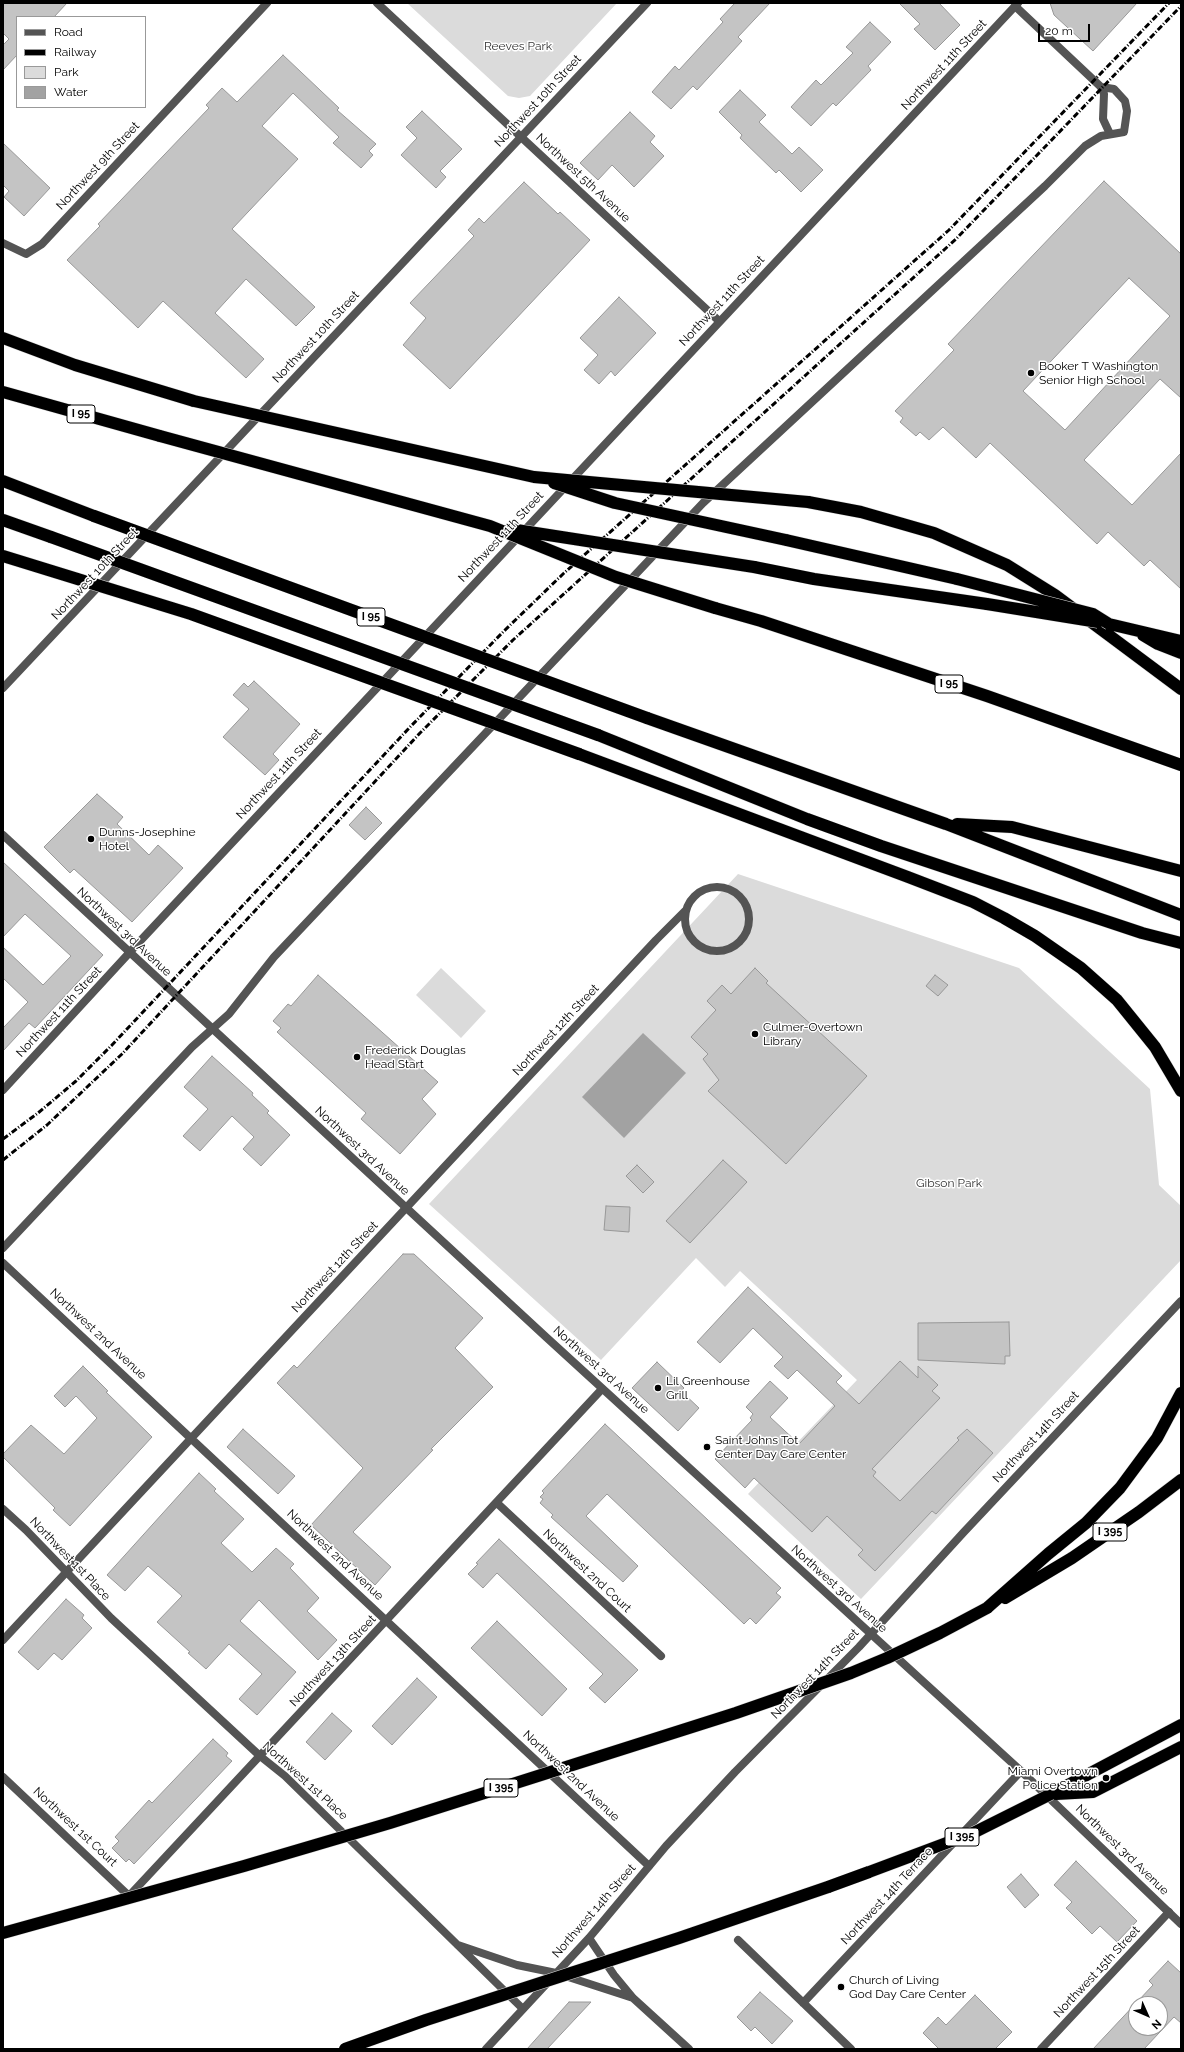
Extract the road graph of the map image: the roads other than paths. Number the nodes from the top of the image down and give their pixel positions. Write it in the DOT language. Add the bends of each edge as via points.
graph roads {
  1 [pos="267,3"];
  2 [pos="377,3"];
  3 [pos="647,3"];
  4 [pos="1017,5"];
  5 [pos="1101,87"];
  6 [pos="1110,134"];
  7 [pos="521,137"];
  8 [pos="3,243"];
  9 [pos="719,321"];
  10 [pos="3,338"];
  11 [pos="3,392"];
  12 [pos="534,477"];
  13 [pos="3,481"];
  14 [pos="3,520"];
  15 [pos="490,526"];
  16 [pos="3,556"];
  17 [pos="1109,624"];
  18 [pos="1134,630"];
  19 [pos="1181,641"];
  20 [pos="1181,654"];
  21 [pos="3,688"];
  22 [pos="1181,689"];
  23 [pos="1181,765"];
  24 [pos="946,824"];
  25 [pos="3,835"];
  26 [pos="1181,871"];
  27 [pos="685,911"];
  28 [pos="1181,915"];
  29 [pos="1181,943"];
  30 [pos="130,954"];
  31 [pos="212,1029"];
  32 [pos="3,1090"];
  33 [pos="1181,1091"];
  34 [pos="406,1208"];
  35 [pos="3,1248"];
  36 [pos="3,1262"];
  37 [pos="1181,1301"];
  38 [pos="602,1389"];
  39 [pos="1181,1394"];
  40 [pos="191,1438"];
  41 [pos="1181,1480"];
  42 [pos="497,1503"];
  43 [pos="3,1509"];
  44 [pos="67,1572"];
  45 [pos="987,1608"];
  46 [pos="387,1620"];
  47 [pos="870,1634"];
  48 [pos="3,1640"];
  49 [pos="661,1656"];
  50 [pos="1181,1725"];
  51 [pos="1181,1747"];
  52 [pos="260,1756"];
  53 [pos="1021,1771"];
  54 [pos="3,1777"];
  55 [pos="1051,1794"];
  56 [pos="649,1866"];
  57 [pos="129,1896"];
  58 [pos="1169,1912"];
  59 [pos="1181,1924"];
  60 [pos="3,1933"];
  61 [pos="589,1938"];
  62 [pos="738,1940"];
  63 [pos="457,1944"];
  64 [pos="556,1973"];
  65 [pos="633,1998"];
  66 [pos="803,2002"];
  67 [pos="523,2009"];
  68 [pos="345,2049"];
  69 [pos="486,2049"];
  70 [pos="689,2049"];
  71 [pos="851,2049"];
  72 [pos="1042,2049"];
  1 -- 8 [label="street, Northwest 9th Street" via="42,244 26,254"];
  2 -- 7 [label="street, Northwest 5th Avenue"];
  3 -- 7 [label="street, Northwest 10th Street"];
  4 -- 5 [label="street"];
  4 -- 9 [label="street, Northwest 11th Street"];
  5 -- 6 [label="street" via="1104,94 1103,119"];
  5 -- 6 [label="street" via="1114,89 1125,101 1127,111 1124,132"];
  6 -- 31 [label="street" via="1096,138 1085,146 703,503 292,937 264,967 229,1014"];
  7 -- 9 [label="street, Northwest 5th Avenue"];
  7 -- 21 [label="street, Northwest 10th Street"];
  9 -- 30 [label="street, Northwest 11th Street"];
  10 -- 12 [label="highway, bridge" via="75,365 194,401"];
  11 -- 15 [label="highway, I 95, bridge"];
  12 -- 17 [label="highway, bridge" via="615,503 957,579 1093,614"];
  12 -- 22 [label="highway, bridge" via="808,502 861,512 934,533 1007,565 1055,596"];
  13 -- 24 [label="highway, I 95, bridge" via="647,718"];
  14 -- 29 [label="highway, bridge" via="598,735 881,846 1142,933"];
  15 -- 17 [label="highway, bridge"];
  15 -- 23 [label="highway, I 95, bridge" via="616,577 768,623"];
  16 -- 33 [label="highway, bridge" via="191,614 579,754 973,902 1063,955 1098,982 1117,1000 1155,1047"];
  17 -- 18 [label="highway"];
  18 -- 19 [label="highway"];
  18 -- 20 [label="highway"];
  24 -- 26 [label="highway" via="1012,827"];
  24 -- 28 [label="highway, I 95"];
  25 -- 30 [label="street, Northwest 3rd Avenue"];
  27 -- 27 [label="street, Northwest 12th Street" via="687,933 694,942 708,950 724,951 734,946 748,929 750,919 745,904 735,892 725,887 704,889 695,895"];
  27 -- 34 [label="street, Northwest 12th Street"];
  30 -- 31 [label="street, Northwest 3rd Avenue"];
  30 -- 32 [label="street, Northwest 11th Street"];
  31 -- 34 [label="street, Northwest 3rd Avenue"];
  31 -- 35 [label="street" via="192,1047"];
  34 -- 38 [label="street, Northwest 3rd Avenue"];
  34 -- 40 [label="street, Northwest 12th Street"];
  36 -- 40 [label="street, Northwest 2nd Avenue"];
  37 -- 47 [label="street, Northwest 14th Street"];
  38 -- 42 [label="street, Northwest 13th Street"];
  38 -- 47 [label="street, Northwest 3rd Avenue"];
  39 -- 45 [label="highway" via="1154,1444 1120,1488 1086,1523"];
  40 -- 44 [label="street, Northwest 12th Street"];
  40 -- 46 [label="street, Northwest 2nd Avenue"];
  41 -- 45 [label="highway, I 395" via="1139,1512 1036,1581"];
  42 -- 46 [label="street, Northwest 13th Street"];
  42 -- 49 [label="street, Northwest 2nd Court"];
  43 -- 44 [label="street, Northwest 1st Place"];
  44 -- 48 [label="street, Northwest 12th Street"];
  44 -- 52 [label="street, Northwest 1st Place" via="111,1618"];
  45 -- 60 [label="highway, I 395, bridge" via="887,1658 736,1713 390,1823"];
  46 -- 52 [label="street, Northwest 13th Street"];
  46 -- 56 [label="street, Northwest 2nd Avenue"];
  47 -- 53 [label="street, Northwest 3rd Avenue"];
  47 -- 56 [label="street, Northwest 14th Street" via="735,1772"];
  50 -- 55 [label="highway, I 395"];
  51 -- 55 [label="highway" via="1093,1792"];
  52 -- 57 [label="street, Northwest 13th Street"];
  52 -- 63 [label="street, Northwest 1st Place" via="285,1776"];
  53 -- 58 [label="street, Northwest 3rd Avenue"];
  53 -- 66 [label="street, Northwest 14th Terrace"];
  54 -- 57 [label="street, Northwest 1st Court"];
  55 -- 68 [label="highway, I 395, bridge" via="973,1833 869,1872"];
  56 -- 61 [label="street, Northwest 14th Street"];
  58 -- 59 [label="street, Northwest 3rd Avenue"];
  58 -- 72 [label="street, Northwest 15th Street"];
  61 -- 64 [label="street, Northwest 14th Street"];
  61 -- 65 [label="street, Northwest 1st Place"];
  62 -- 66 [label="street"];
  63 -- 64 [label="street, Northwest 1st Place" via="517,1965"];
  63 -- 67 [label="street"];
  64 -- 65 [label="street, Northwest 1st Place"];
  64 -- 67 [label="street, Northwest 14th Street"];
  65 -- 70 [label="street, Northwest 1st Place"];
  66 -- 71 [label="street"];
  67 -- 69 [label="street, Northwest 14th Street"];
}
